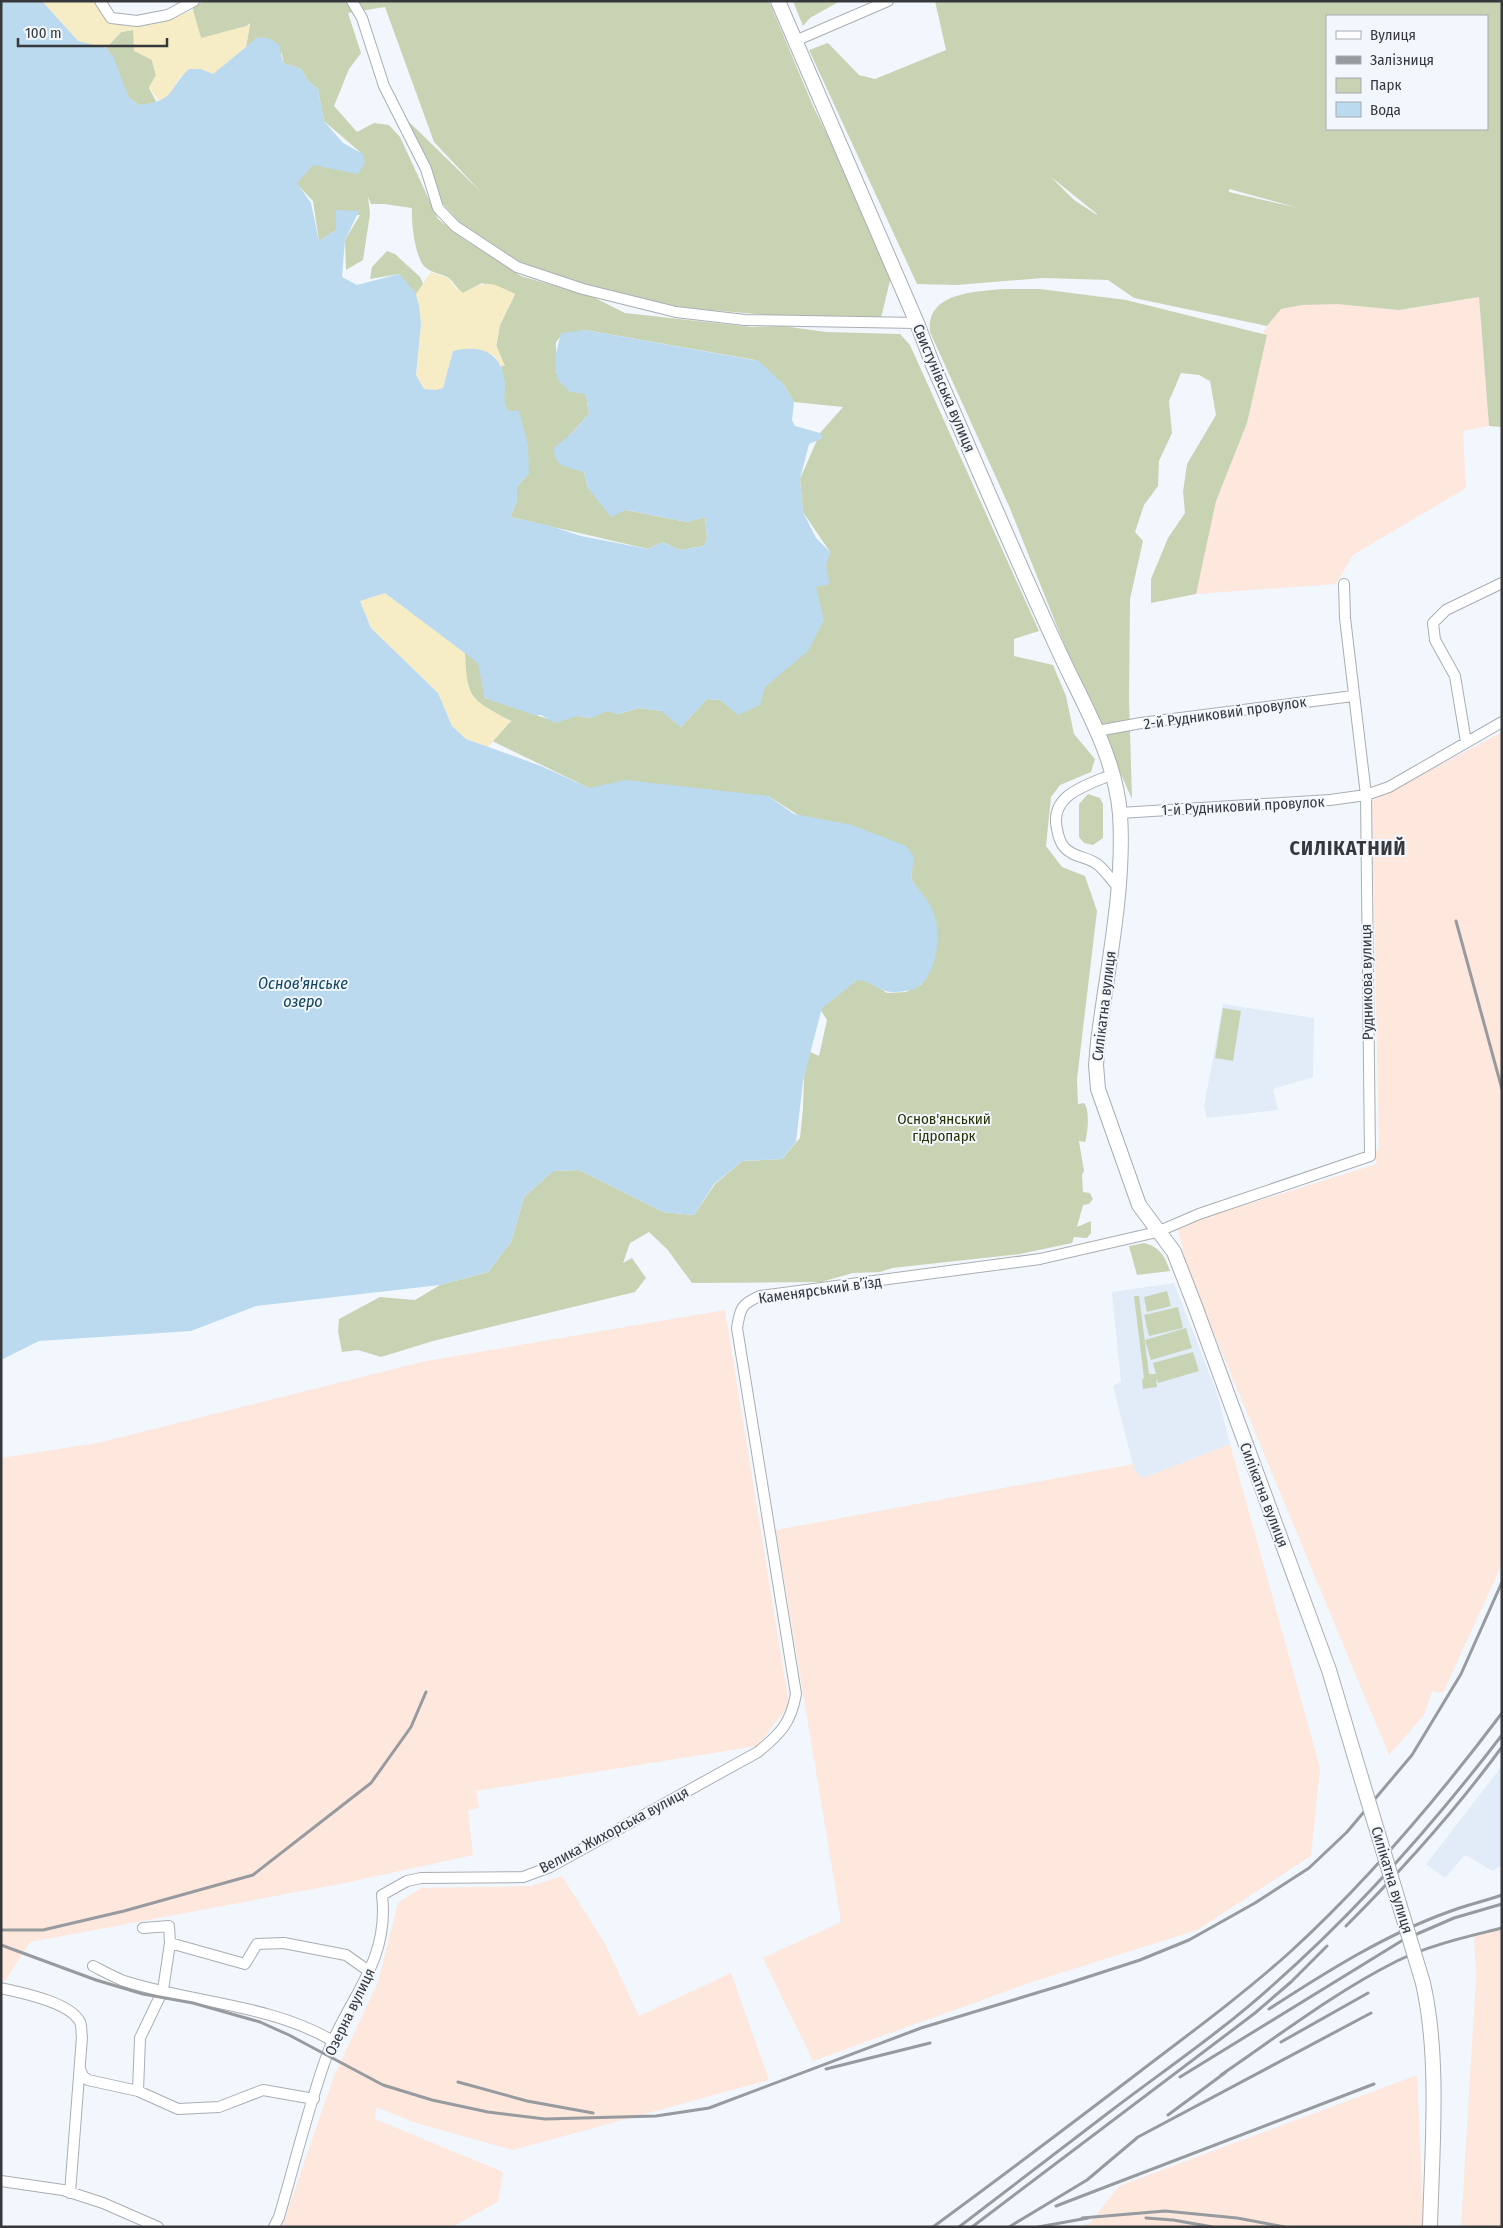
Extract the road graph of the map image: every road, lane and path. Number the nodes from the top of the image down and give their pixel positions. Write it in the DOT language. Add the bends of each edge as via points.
graph roads {
  1 [pos="100,1"];
  2 [pos="194,1"];
  3 [pos="352,1"];
  4 [pos="778,1"];
  5 [pos="888,1"];
  6 [pos="795,41"];
  7 [pos="917,323"];
  8 [pos="1502,582"];
  9 [pos="1344,584"];
  10 [pos="1353,696"];
  11 [pos="1502,722"];
  12 [pos="1096,732"];
  13 [pos="1466,742"];
  14 [pos="1113,774"];
  15 [pos="1366,795"];
  16 [pos="1120,813"];
  17 [pos="1118,887"];
  18 [pos="1157,1232"];
  19 [pos="793,1712"];
  20 [pos="382,1895"];
  21 [pos="143,1928"];
  22 [pos="170,1943"];
  23 [pos="93,1966"];
  24 [pos="370,1972"];
  25 [pos="1,1988"];
  26 [pos="163,1990"];
  27 [pos="333,2041"];
  28 [pos="80,2069"];
  29 [pos="138,2091"];
  30 [pos="314,2099"];
  31 [pos="1,2181"];
  32 [pos="70,2193"];
  33 [pos="158,2227"];
  34 [pos="274,2227"];
  35 [pos="1430,2227"];
  1 -- 2 [label="street" via="111,18 137,22 168,15"];
  3 -- 7 [label="street" via="362,18 384,86 426,169 438,208 455,226 517,267 583,289 676,312 745,320"];
  4 -- 6 [label="main road, Свистунівська вулиця"];
  5 -- 6 [label="street"];
  6 -- 7 [label="main road, Свистунівська вулиця"];
  7 -- 12 [label="main road, Свистунівська вулиця" via="940,383"];
  8 -- 13 [label="street" via="1446,610 1433,623 1435,640 1455,676"];
  9 -- 10 [label="street, Рудникова вулиця"];
  10 -- 12 [label="street, 2-й Рудниковий провулок" via="1141,723"];
  10 -- 15 [label="street, Рудникова вулиця"];
  11 -- 13 [label="street, 1-й Рудниковий провулок"];
  12 -- 14 [label="main road, Свистунівська вулиця"];
  13 -- 15 [label="street, 1-й Рудниковий провулок" via="1389,788"];
  14 -- 16 [label="main road, Силікатна вулиця"];
  14 -- 17 [label="street" via="1063,797 1055,822 1064,847 1097,864"];
  15 -- 16 [label="street, 1-й Рудниковий провулок" via="1321,801"];
  15 -- 18 [label="street, Рудникова вулиця" via="1370,1156 1199,1214"];
  16 -- 17 [label="main road, Силікатна вулиця"];
  17 -- 18 [label="main road, Силікатна вулиця" via="1098,1042 1098,1089 1140,1205"];
  18 -- 19 [label="street, Каменярський в’їзд" via="1040,1259 760,1296 747,1302 740,1312 737,1328 796,1694"];
  18 -- 35 [label="main road, Силікатна вулиця, bridge" via="1174,1252 1329,1670 1423,1983 1430,2018 1432,2058"];
  19 -- 20 [label="street, Велика Жихорська вулиця" via="780,1733 758,1752 550,1866 523,1877 420,1878"];
  20 -- 24 [label="street, Озерна вулиця" via="384,1915"];
  21 -- 22 [label="street" via="168,1926"];
  22 -- 24 [label="street" via="246,1964 257,1944 284,1943 346,1955"];
  22 -- 26 [label="street"];
  23 -- 26 [label="street" via="123,1980"];
  24 -- 27 [label="street, Озерна вулиця"];
  25 -- 28 [label="street" via="49,2001 71,2012 80,2022"];
  26 -- 27 [label="street" via="302,2025"];
  26 -- 29 [label="street" via="140,2038"];
  27 -- 30 [label="street, Озерна вулиця"];
  28 -- 29 [label="street" via="88,2080"];
  28 -- 32 [label="street"];
  29 -- 30 [label="street" via="178,2109 219,2107 263,2090"];
  30 -- 34 [label="street, Озерна вулиця"];
  31 -- 32 [label="street"];
  32 -- 33 [label="street" via="103,2203"];
}
